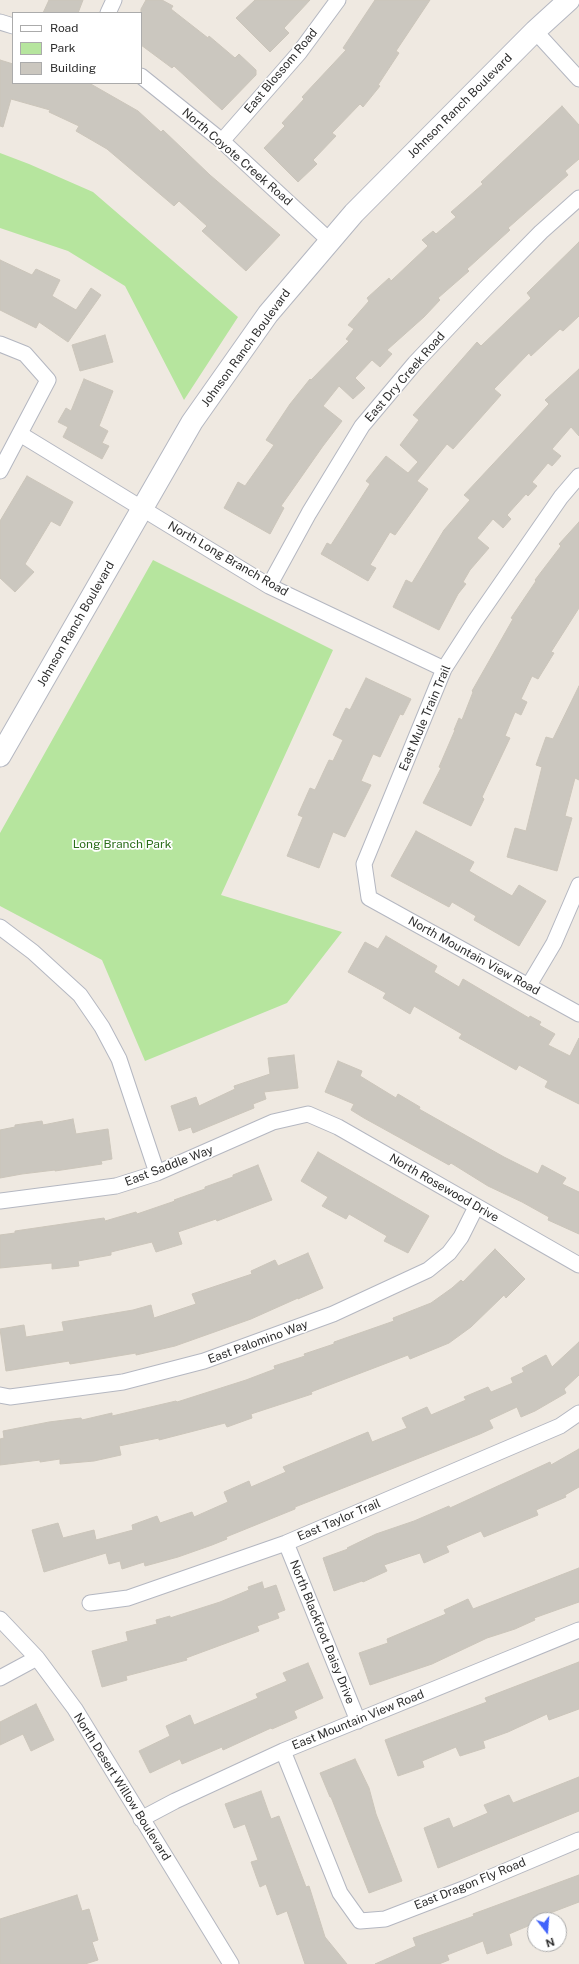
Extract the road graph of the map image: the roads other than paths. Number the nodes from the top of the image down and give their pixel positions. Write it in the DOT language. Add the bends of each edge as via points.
graph roads {
  1 [pos="114,0"];
  2 [pos="338,0"];
  3 [pos="569,0"];
  4 [pos="108,12"];
  5 [pos="0,22"];
  6 [pos="12,26"];
  7 [pos="535,31"];
  8 [pos="142,77"];
  9 [pos="579,79"];
  10 [pos="222,141"];
  11 [pos="579,198"];
  12 [pos="330,241"];
  13 [pos="0,344"];
  14 [pos="20,434"];
  15 [pos="0,471"];
  16 [pos="579,476"];
  17 [pos="142,508"];
  18 [pos="269,586"];
  19 [pos="444,669"];
  20 [pos="0,756"];
  21 [pos="579,884"];
  22 [pos="369,898"];
  23 [pos="0,927"];
  24 [pos="529,986"];
  25 [pos="579,1014"];
  26 [pos="308,1114"];
  27 [pos="157,1173"];
  28 [pos="0,1201"];
  29 [pos="476,1207"];
  30 [pos="579,1265"];
  31 [pos="0,1395"];
  32 [pos="579,1413"];
  33 [pos="286,1542"];
  34 [pos="90,1603"];
  35 [pos="0,1619"];
  36 [pos="579,1630"];
  37 [pos="37,1658"];
  38 [pos="0,1678"];
  39 [pos="358,1721"];
  40 [pos="283,1752"];
  41 [pos="141,1819"];
  42 [pos="579,1840"];
  43 [pos="231,1964"];
  1 -- 4 [label="street"];
  2 -- 10 [label="street, East Blossom Road" via="299,53"];
  3 -- 7 [label="street, Johnson Ranch Boulevard"];
  5 -- 6 [label="street"];
  7 -- 9 [label="street"];
  7 -- 12 [label="street, Johnson Ranch Boulevard" via="354,213"];
  8 -- 10 [label="street, North Coyote Creek Road"];
  10 -- 12 [label="street, North Coyote Creek Road"];
  11 -- 18 [label="street, East Dry Creek Road" via="485,288 415,363 362,426 309,513"];
  12 -- 17 [label="street, Johnson Ranch Boulevard" via="264,320 192,422"];
  13 -- 14 [label="street" via="25,354 48,380"];
  14 -- 15 [label="street"];
  14 -- 17 [label="street, North Long Branch Road"];
  16 -- 19 [label="street, East Mule Train Trail" via="561,497"];
  17 -- 18 [label="street, North Long Branch Road"];
  17 -- 20 [label="street, Johnson Ranch Boulevard"];
  18 -- 19 [label="street, North Long Branch Road"];
  19 -- 22 [label="street, East Mule Train Trail" via="364,864"];
  21 -- 24 [label="street" via="554,943"];
  22 -- 24 [label="street, North Mountain View Road"];
  23 -- 27 [label="street" via="33,952 80,995 102,1027 119,1059"];
  24 -- 25 [label="street, North Mountain View Road"];
  26 -- 27 [label="street, East Saddle Way" via="273,1122"];
  26 -- 29 [label="street, North Rosewood Drive" via="338,1127"];
  27 -- 28 [label="street, East Saddle Way" via="116,1186"];
  29 -- 30 [label="street, North Rosewood Drive"];
  29 -- 31 [label="street, East Palomino Way" via="461,1237 449,1253 428,1270 334,1314 204,1361 123,1382 10,1397"];
  32 -- 33 [label="street, East Taylor Trail" via="560,1426"];
  33 -- 34 [label="street, East Taylor Trail" via="128,1598"];
  33 -- 39 [label="street, North Blackfoot Daisy Drive"];
  35 -- 37 [label="street, North Desert Willow Boulevard"];
  36 -- 39 [label="street, East Mountain View Road"];
  37 -- 38 [label="street"];
  37 -- 41 [label="street, North Desert Willow Boulevard" via="75,1709"];
  39 -- 40 [label="street, East Mountain View Road"];
  40 -- 41 [label="street, East Mountain View Road"];
  40 -- 42 [label="street, East Dragon Fly Road" via="340,1894 360,1921 385,1919"];
  41 -- 43 [label="street, North Desert Willow Boulevard"];
}
